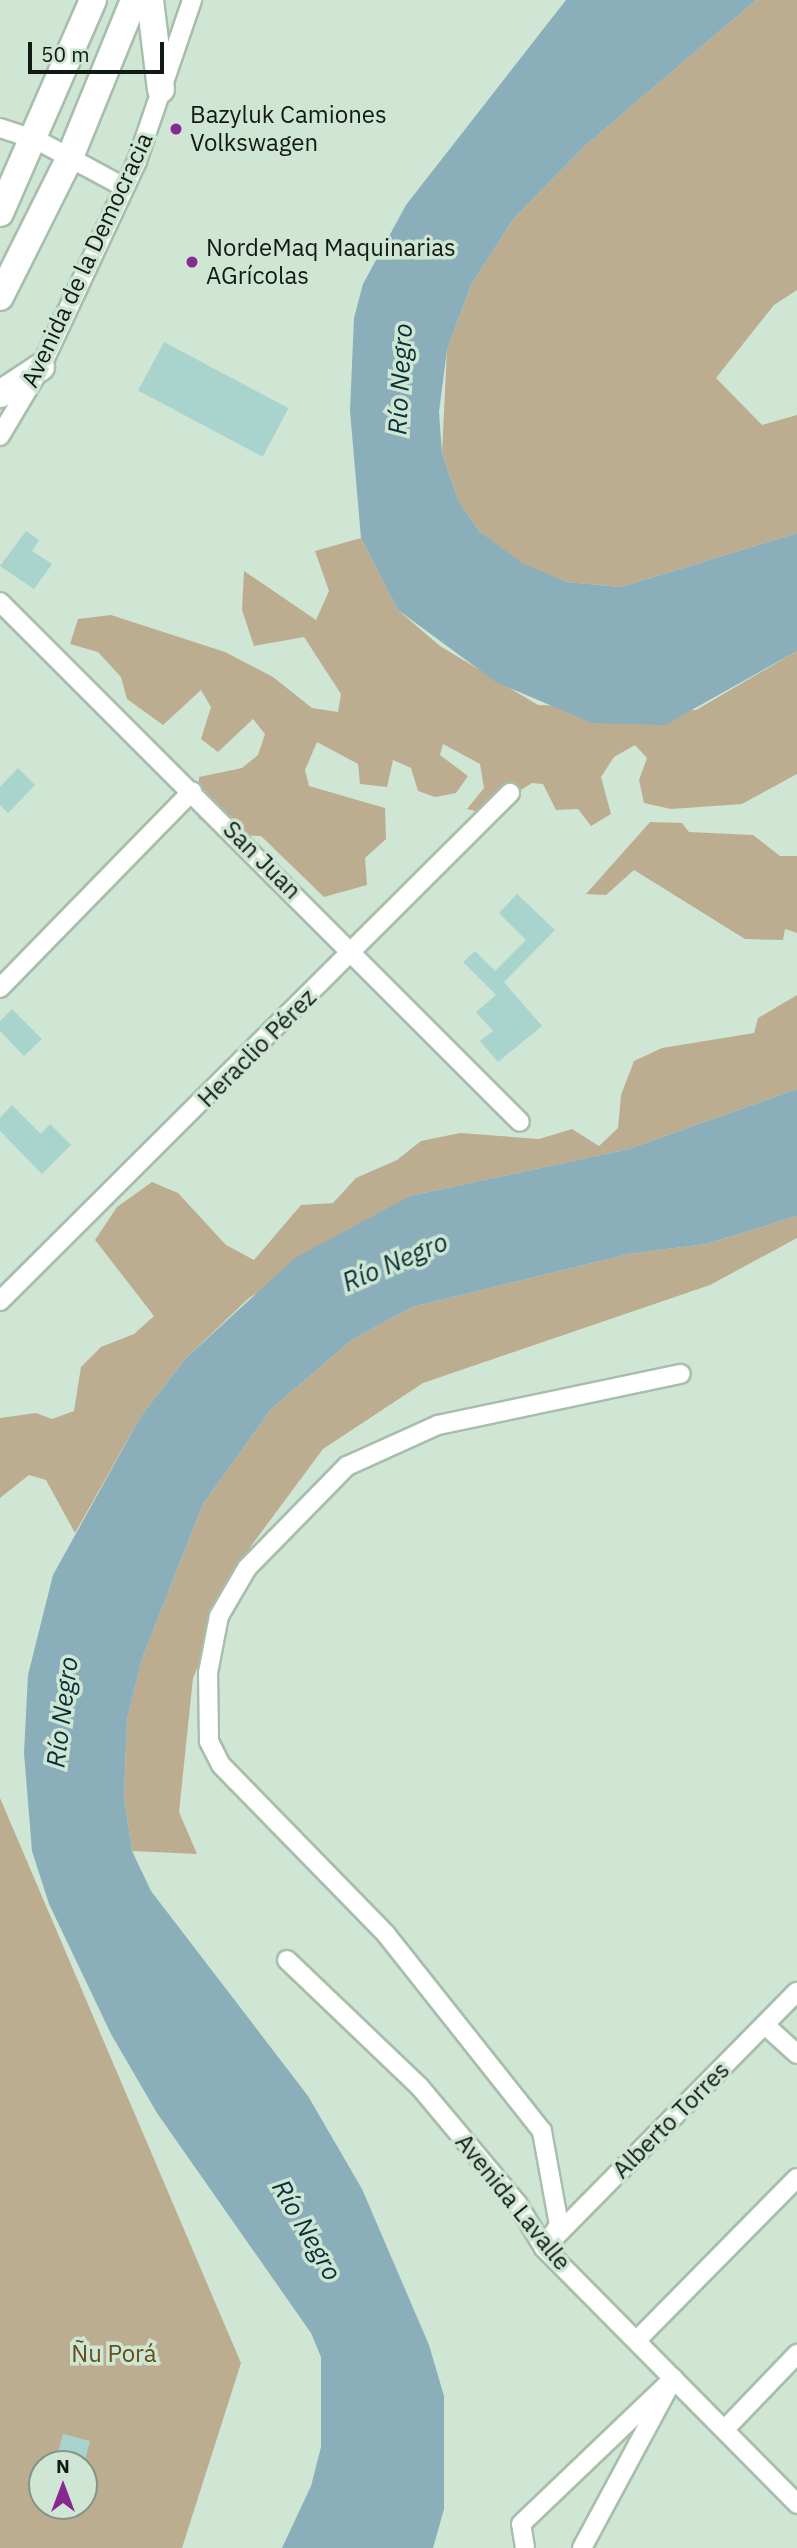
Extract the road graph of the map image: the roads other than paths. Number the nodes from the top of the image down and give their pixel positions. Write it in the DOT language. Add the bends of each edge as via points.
graph roads {
  1 [pos="93,0"];
  2 [pos="134,0"];
  3 [pos="150,0"];
  4 [pos="192,0"];
  5 [pos="161,89"];
  6 [pos="0,128"];
  7 [pos="37,140"];
  8 [pos="70,157"];
  9 [pos="122,186"];
  10 [pos="0,213"];
  11 [pos="0,297"];
  12 [pos="41,367"];
  13 [pos="0,394"];
  14 [pos="0,436"];
  15 [pos="0,602"];
  16 [pos="192,791"];
  17 [pos="510,793"];
  18 [pos="355,952"];
  19 [pos="0,988"];
  20 [pos="520,1122"];
  21 [pos="0,1301"];
  22 [pos="681,1374"];
  23 [pos="287,1960"];
  24 [pos="797,1992"];
  25 [pos="765,2025"];
  26 [pos="797,2054"];
  27 [pos="797,2178"];
  28 [pos="544,2248"];
  29 [pos="638,2339"];
  30 [pos="797,2354"];
  31 [pos="674,2378"];
  32 [pos="726,2428"];
  33 [pos="797,2504"];
  34 [pos="524,2547"];
  35 [pos="582,2548"];
  1 -- 7 [label="highway"];
  2 -- 8 [label="highway"];
  3 -- 5 [label="highway"];
  4 -- 5 [label="street, Avenida de la Democracia"];
  5 -- 9 [label="street, Avenida de la Democracia"];
  6 -- 7 [label="street"];
  7 -- 8 [label="street"];
  7 -- 10 [label="highway"];
  8 -- 9 [label="street"];
  8 -- 11 [label="highway"];
  9 -- 12 [label="street, Avenida de la Democracia"];
  12 -- 13 [label="highway"];
  12 -- 14 [label="street, Avenida de la Democracia"];
  15 -- 16 [label="street, San Juan"];
  16 -- 18 [label="street, San Juan"];
  16 -- 19 [label="street"];
  17 -- 18 [label="street, Heraclio Pérez"];
  18 -- 20 [label="street, San Juan"];
  18 -- 21 [label="street, Heraclio Pérez"];
  22 -- 28 [label="street" via="438,1425 347,1466 247,1568 219,1616 208,1673 209,1741 221,1765 386,1934 542,2132 559,2225"];
  23 -- 28 [label="street, Avenida Lavalle" via="418,2086 517,2203"];
  24 -- 25 [label="street, Alberto Torres"];
  25 -- 26 [label="street"];
  25 -- 28 [label="street, Alberto Torres"];
  27 -- 29 [label="street"];
  28 -- 29 [label="street, Avenida Lavalle"];
  29 -- 31 [label="street, Avenida Lavalle"];
  30 -- 32 [label="street"];
  31 -- 32 [label="street, Avenida Lavalle"];
  31 -- 34 [label="street" via="521,2525"];
  31 -- 35 [label="street"];
  32 -- 33 [label="street, Avenida Lavalle"];
}
